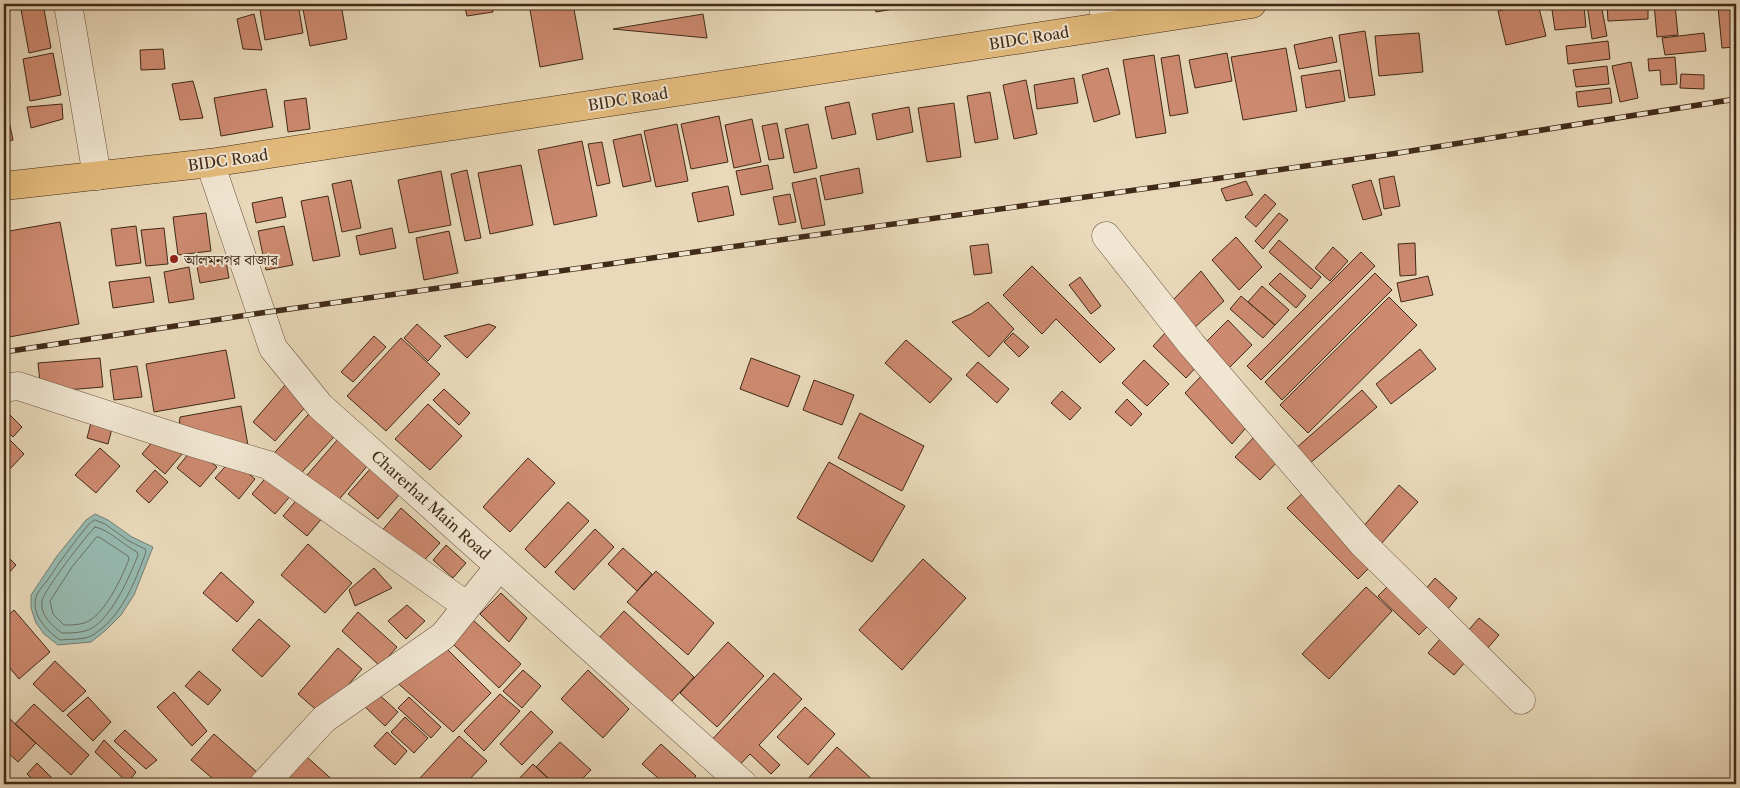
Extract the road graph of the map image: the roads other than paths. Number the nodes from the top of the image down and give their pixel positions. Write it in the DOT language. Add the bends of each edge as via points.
graph roads {
  1 [pos="68,4"];
  2 [pos="1252,4"];
  3 [pos="1104,15"];
  4 [pos="210,163"];
  5 [pos="97,176"];
  6 [pos="4,186"];
  7 [pos="1106,236"];
  8 [pos="4,388"];
  9 [pos="499,567"];
  10 [pos="467,606"];
  11 [pos="1521,700"];
  12 [pos="264,784"];
  13 [pos="743,784"];
  1 -- 5 [label="street"];
  2 -- 3 [label="main road, BIDC Road"];
  3 -- 4 [label="main road, BIDC Road"];
  4 -- 5 [label="main road, BIDC Road"];
  4 -- 9 [label="street, Charerhat Main Road" via="272,348 320,406"];
  5 -- 6 [label="main road, BIDC Road"];
  7 -- 11 [label="street" via="1192,345 1362,543"];
  8 -- 10 [label="street" via="18,386 268,464"];
  9 -- 10 [label="street"];
  9 -- 13 [label="street, Charerhat Main Road"];
  10 -- 12 [label="street" via="443,636 324,719"];
}
